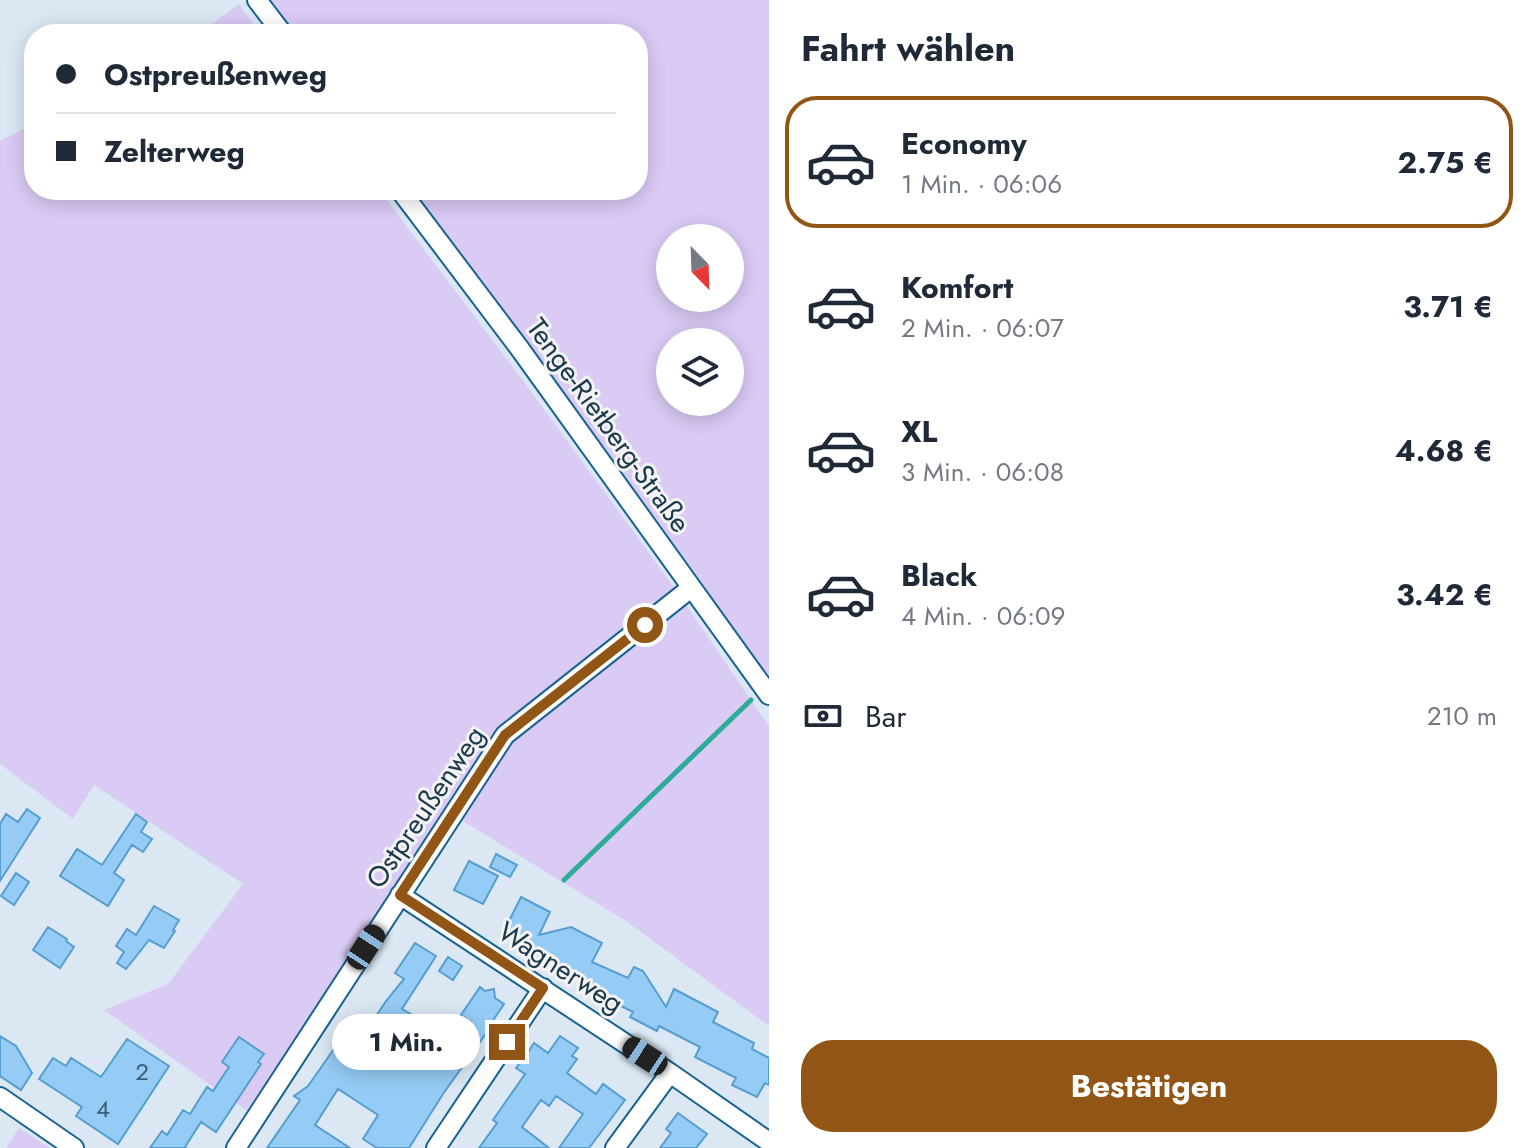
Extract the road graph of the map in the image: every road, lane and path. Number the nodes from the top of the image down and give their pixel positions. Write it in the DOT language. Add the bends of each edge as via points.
graph roads {
  1 [pos="257,0"];
  2 [pos="275,24"];
  3 [pos="408,200"];
  4 [pos="691,588"];
  5 [pos="769,695"];
  6 [pos="400,895"];
  7 [pos="543,988"];
  8 [pos="670,1073"];
  9 [pos="0,1097"];
  10 [pos="769,1142"];
  11 [pos="74,1148"];
  12 [pos="236,1148"];
  13 [pos="436,1148"];
  14 [pos="615,1148"];
  1 -- 2 [label="street"];
  3 -- 4 [label="street, Tenge-Rietberg-Straße"];
  4 -- 5 [label="street, Tenge-Rietberg-Straße"];
  4 -- 6 [label="street, Ostpreußenweg" via="505,735"];
  6 -- 7 [label="street, Wagnerweg"];
  6 -- 12 [label="street, Ostpreußenweg"];
  7 -- 8 [label="street, Wagnerweg"];
  7 -- 13 [label="street"];
  8 -- 10 [label="street, Wagnerweg"];
  8 -- 14 [label="street"];
  9 -- 11 [label="street"];
}
